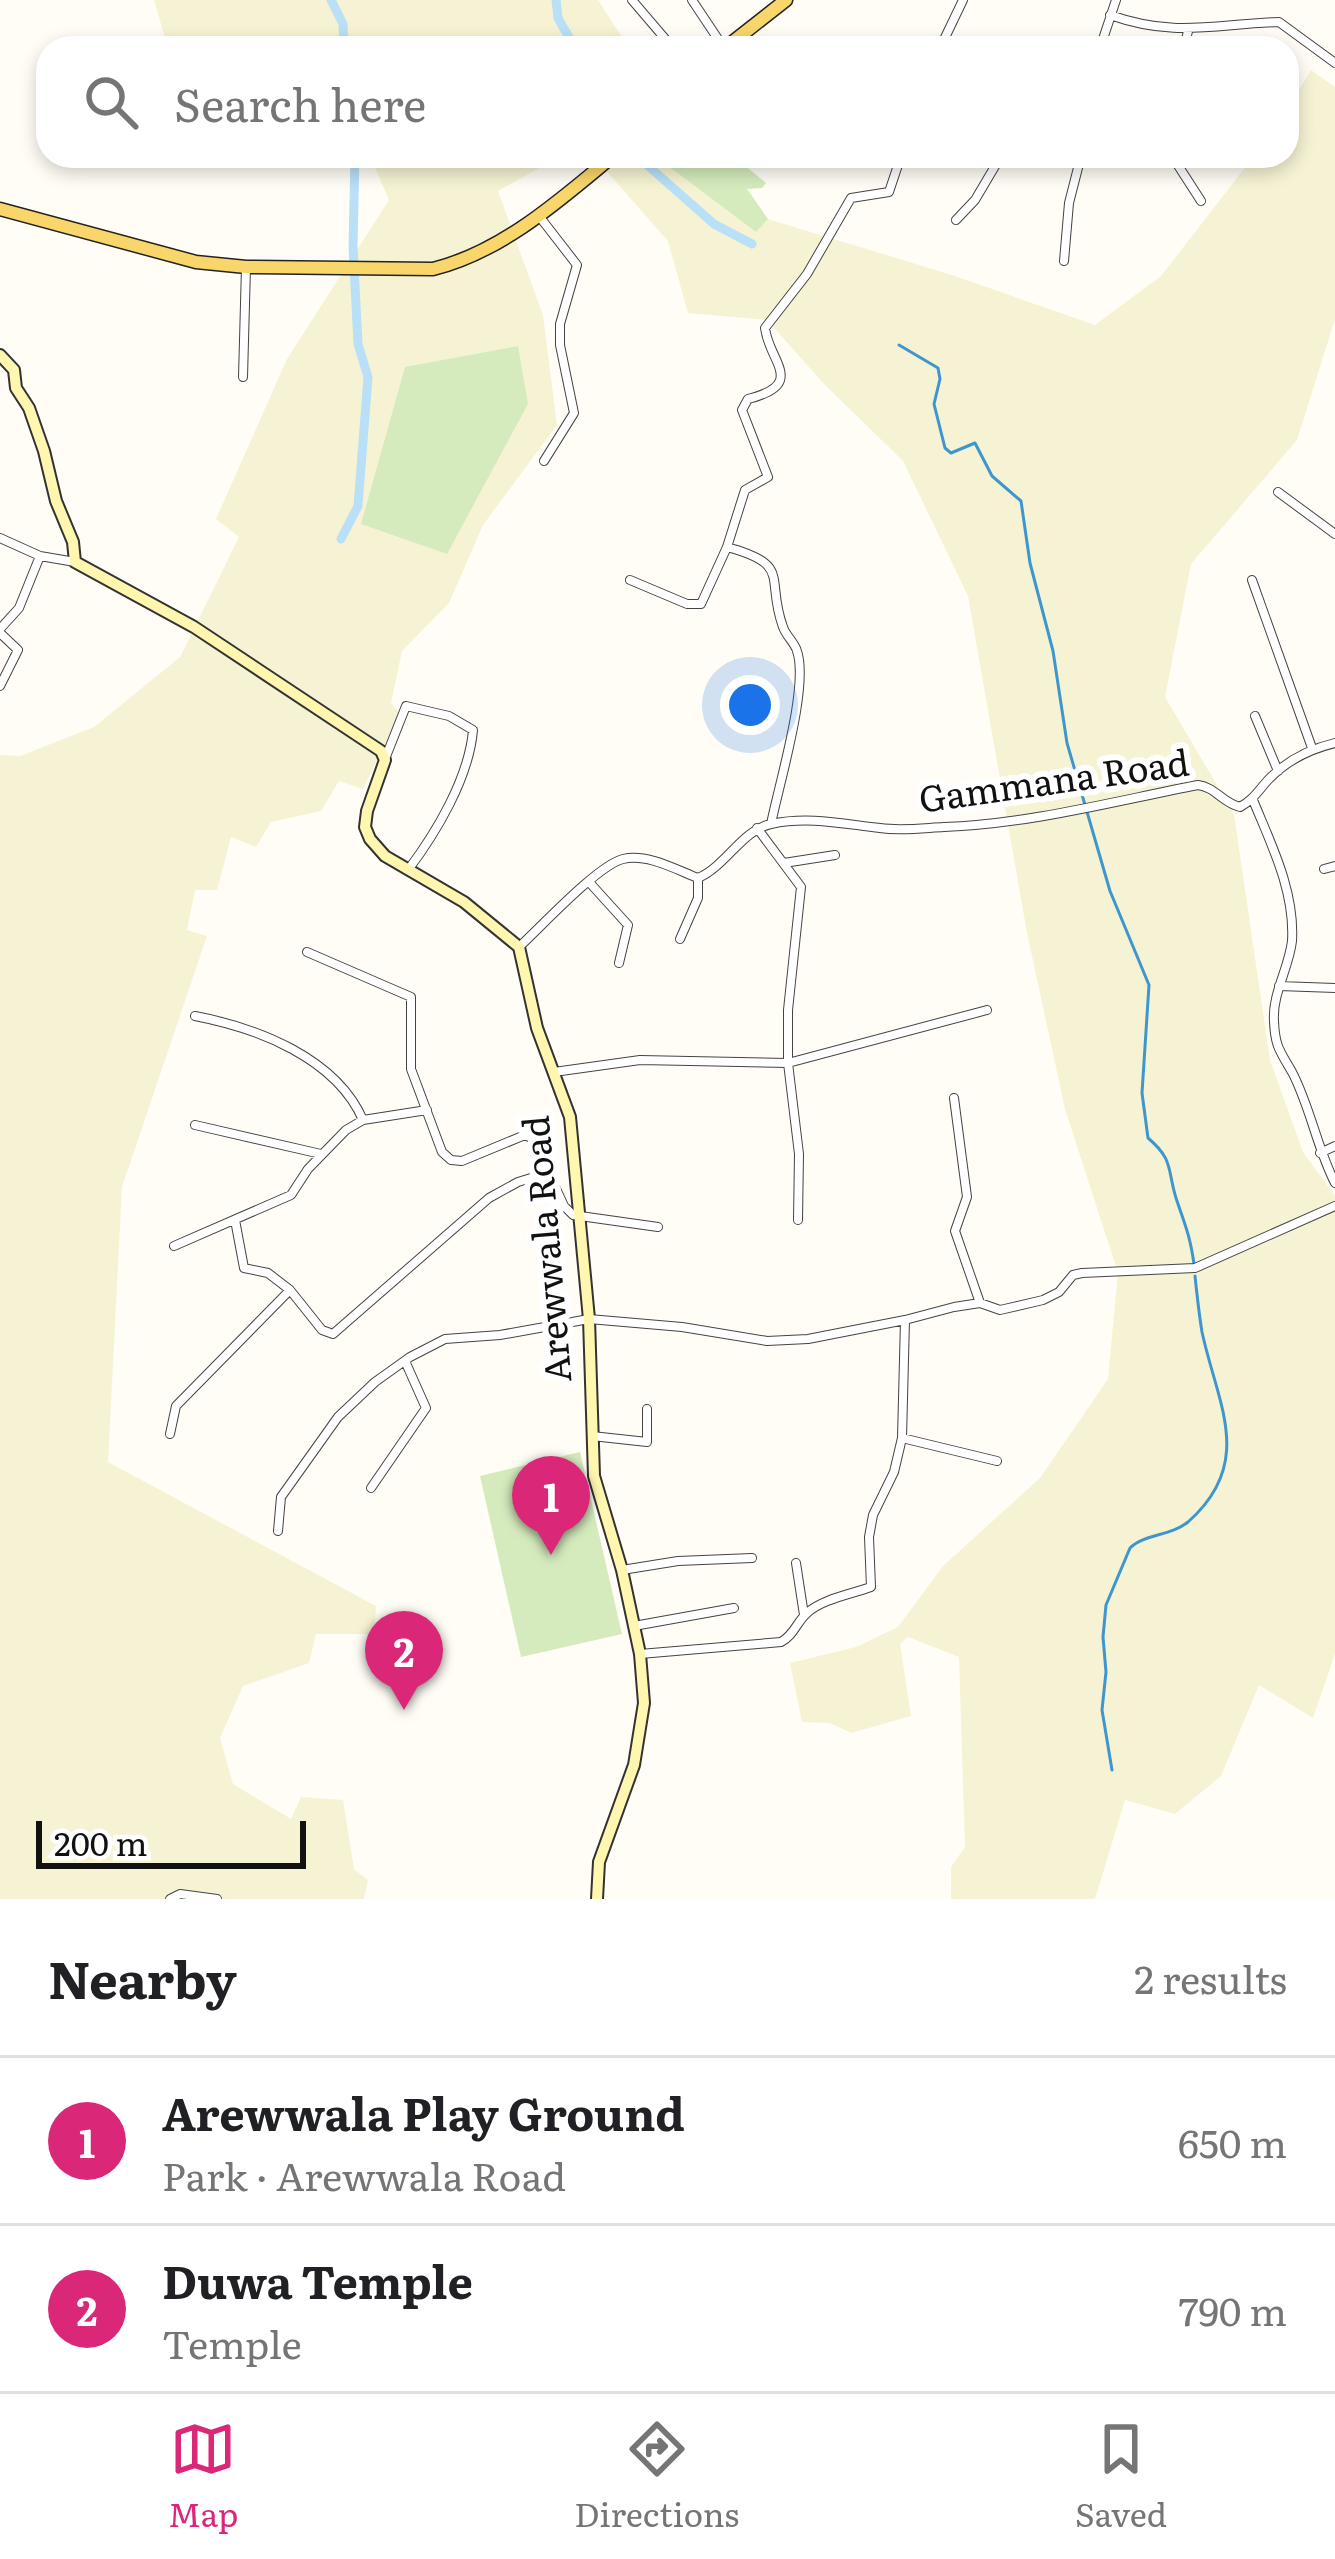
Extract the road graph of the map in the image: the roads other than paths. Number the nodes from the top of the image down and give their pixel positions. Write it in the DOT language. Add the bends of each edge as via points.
graph roads {
  1 [pos="632,0"];
  2 [pos="692,0"];
  3 [pos="963,0"];
  4 [pos="1116,0"];
  5 [pos="781,2"];
  6 [pos="1110,15"];
  7 [pos="1189,31"];
  8 [pos="663,36"];
  9 [pos="716,36"];
  10 [pos="739,36"];
  11 [pos="946,36"];
  12 [pos="1104,36"];
  13 [pos="1188,36"];
  14 [pos="1298,36"];
  15 [pos="1299,37"];
  16 [pos="1335,63"];
  17 [pos="598,168"];
  18 [pos="897,168"];
  19 [pos="994,168"];
  20 [pos="1078,168"];
  21 [pos="1182,168"];
  22 [pos="1201,201"];
  23 [pos="0,209"];
  24 [pos="539,216"];
  25 [pos="956,220"];
  26 [pos="1064,261"];
  27 [pos="246,267"];
  28 [pos="0,355"];
  29 [pos="243,377"];
  30 [pos="544,461"];
  31 [pos="1278,492"];
  32 [pos="1335,534"];
  33 [pos="0,538"];
  34 [pos="727,547"];
  35 [pos="40,556"];
  36 [pos="75,562"];
  37 [pos="630,580"];
  38 [pos="1252,580"];
  39 [pos="0,631"];
  40 [pos="0,686"];
  41 [pos="1255,716"];
  42 [pos="1335,743"];
  43 [pos="1312,748"];
  44 [pos="385,760"];
  45 [pos="1277,771"];
  46 [pos="1253,800"];
  47 [pos="771,824"];
  48 [pos="758,828"];
  49 [pos="836,855"];
  50 [pos="784,862"];
  51 [pos="1335,866"];
  52 [pos="1324,868"];
  53 [pos="408,870"];
  54 [pos="698,878"];
  55 [pos="589,882"];
  56 [pos="680,939"];
  57 [pos="520,947"];
  58 [pos="307,952"];
  59 [pos="620,962"];
  60 [pos="1280,986"];
  61 [pos="1335,988"];
  62 [pos="987,1010"];
  63 [pos="195,1016"];
  64 [pos="788,1063"];
  65 [pos="554,1072"];
  66 [pos="954,1098"];
  67 [pos="427,1110"];
  68 [pos="363,1120"];
  69 [pos="195,1125"];
  70 [pos="1335,1146"];
  71 [pos="1319,1153"];
  72 [pos="322,1154"];
  73 [pos="548,1173"];
  74 [pos="1335,1183"];
  75 [pos="1335,1206"];
  76 [pos="580,1219"];
  77 [pos="235,1220"];
  78 [pos="798,1220"];
  79 [pos="658,1227"];
  80 [pos="173,1246"];
  81 [pos="290,1290"];
  82 [pos="980,1304"];
  83 [pos="589,1319"];
  84 [pos="905,1320"];
  85 [pos="405,1360"];
  86 [pos="647,1408"];
  87 [pos="170,1434"];
  88 [pos="592,1436"];
  89 [pos="902,1438"];
  90 [pos="997,1461"];
  91 [pos="371,1489"];
  92 [pos="278,1531"];
  93 [pos="752,1558"];
  94 [pos="796,1563"];
  95 [pos="622,1570"];
  96 [pos="734,1607"];
  97 [pos="804,1615"];
  98 [pos="634,1626"];
  99 [pos="640,1654"];
  100 [pos="170,1899"];
  101 [pos="218,1899"];
  102 [pos="597,1899"];
  1 -- 8 [label="street"];
  2 -- 9 [label="street"];
  3 -- 11 [label="street"];
  4 -- 6 [label="street"];
  5 -- 10 [label="main road"];
  6 -- 7 [label="street"];
  6 -- 12 [label="street"];
  7 -- 13 [label="street"];
  7 -- 14 [label="street" via="1279,22"];
  15 -- 16 [label="street"];
  17 -- 24 [label="main road"];
  18 -- 34 [label="street" via="890,193 851,198 765,328 779,380 742,410 768,477 745,490"];
  19 -- 25 [label="street"];
  20 -- 26 [label="street"];
  21 -- 22 [label="street"];
  23 -- 27 [label="main road" via="196,262"];
  24 -- 27 [label="main road" via="448,266"];
  24 -- 30 [label="street" via="577,265 560,324 574,413"];
  27 -- 29 [label="street"];
  28 -- 36 [label="street" via="29,408"];
  31 -- 32 [label="street"];
  33 -- 35 [label="street"];
  34 -- 37 [label="street" via="701,604"];
  34 -- 47 [label="street" via="757,555 773,570 802,678"];
  35 -- 36 [label="street"];
  35 -- 39 [label="street"];
  36 -- 44 [label="street" via="194,627"];
  38 -- 43 [label="street"];
  39 -- 40 [label="street" via="18,650"];
  41 -- 45 [label="street"];
  42 -- 43 [label="street"];
  43 -- 45 [label="street"];
  44 -- 53 [label="street" via="365,826 380,851"];
  44 -- 53 [label="street" via="406,706 473,730 454,790"];
  45 -- 46 [label="street"];
  46 -- 47 [label="street, Gammana Road" via="1240,807 1198,785 951,827"];
  46 -- 60 [label="street" via="1292,911"];
  47 -- 48 [label="street, Gammana Road"];
  48 -- 50 [label="street"];
  48 -- 54 [label="street, Gammana Road"];
  49 -- 50 [label="street"];
  50 -- 64 [label="street" via="801,887"];
  51 -- 52 [label="street"];
  53 -- 57 [label="street"];
  54 -- 55 [label="street" via="621,859"];
  54 -- 56 [label="street"];
  55 -- 57 [label="street"];
  55 -- 59 [label="street" via="628,925"];
  57 -- 65 [label="street, Arewwala Road"];
  58 -- 67 [label="street" via="411,997 411,1070"];
  60 -- 61 [label="street"];
  60 -- 71 [label="street" via="1277,1054 1292,1071"];
  62 -- 64 [label="street"];
  63 -- 68 [label="street" via="266,1035 326,1072"];
  64 -- 65 [label="street" via="640,1060"];
  64 -- 78 [label="street"];
  65 -- 76 [label="street, Arewwala Road" via="570,1117"];
  66 -- 82 [label="street" via="968,1197 955,1231"];
  67 -- 68 [label="street"];
  67 -- 73 [label="street" via="451,1160 525,1135"];
  68 -- 72 [label="street"];
  69 -- 72 [label="street"];
  70 -- 71 [label="street"];
  71 -- 74 [label="street"];
  72 -- 77 [label="street" via="291,1195"];
  73 -- 76 [label="street"];
  73 -- 81 [label="street" via="488,1198 333,1334"];
  75 -- 82 [label="street" via="1195,1268 1082,1273 1043,1300 1000,1310"];
  76 -- 79 [label="street"];
  76 -- 83 [label="street, Arewwala Road"];
  77 -- 80 [label="street"];
  77 -- 81 [label="street" via="244,1268"];
  81 -- 87 [label="street" via="176,1406"];
  82 -- 84 [label="street"];
  83 -- 84 [label="street" via="767,1341"];
  83 -- 85 [label="street" via="457,1336"];
  83 -- 88 [label="street, Arewwala Road"];
  84 -- 89 [label="street"];
  85 -- 91 [label="street" via="426,1408"];
  85 -- 92 [label="street" via="313,1448 281,1497"];
  86 -- 88 [label="street" via="647,1442"];
  88 -- 95 [label="street, Arewwala Road"];
  89 -- 90 [label="street"];
  89 -- 97 [label="street" via="873,1515 872,1587"];
  93 -- 95 [label="street"];
  94 -- 97 [label="street"];
  95 -- 98 [label="street, Arewwala Road"];
  96 -- 98 [label="street"];
  97 -- 99 [label="street" via="781,1642"];
  98 -- 99 [label="street, Arewwala Road"];
  99 -- 102 [label="street, Arewwala Road" via="641,1730 599,1862"];
  100 -- 101 [label="street"];
}
